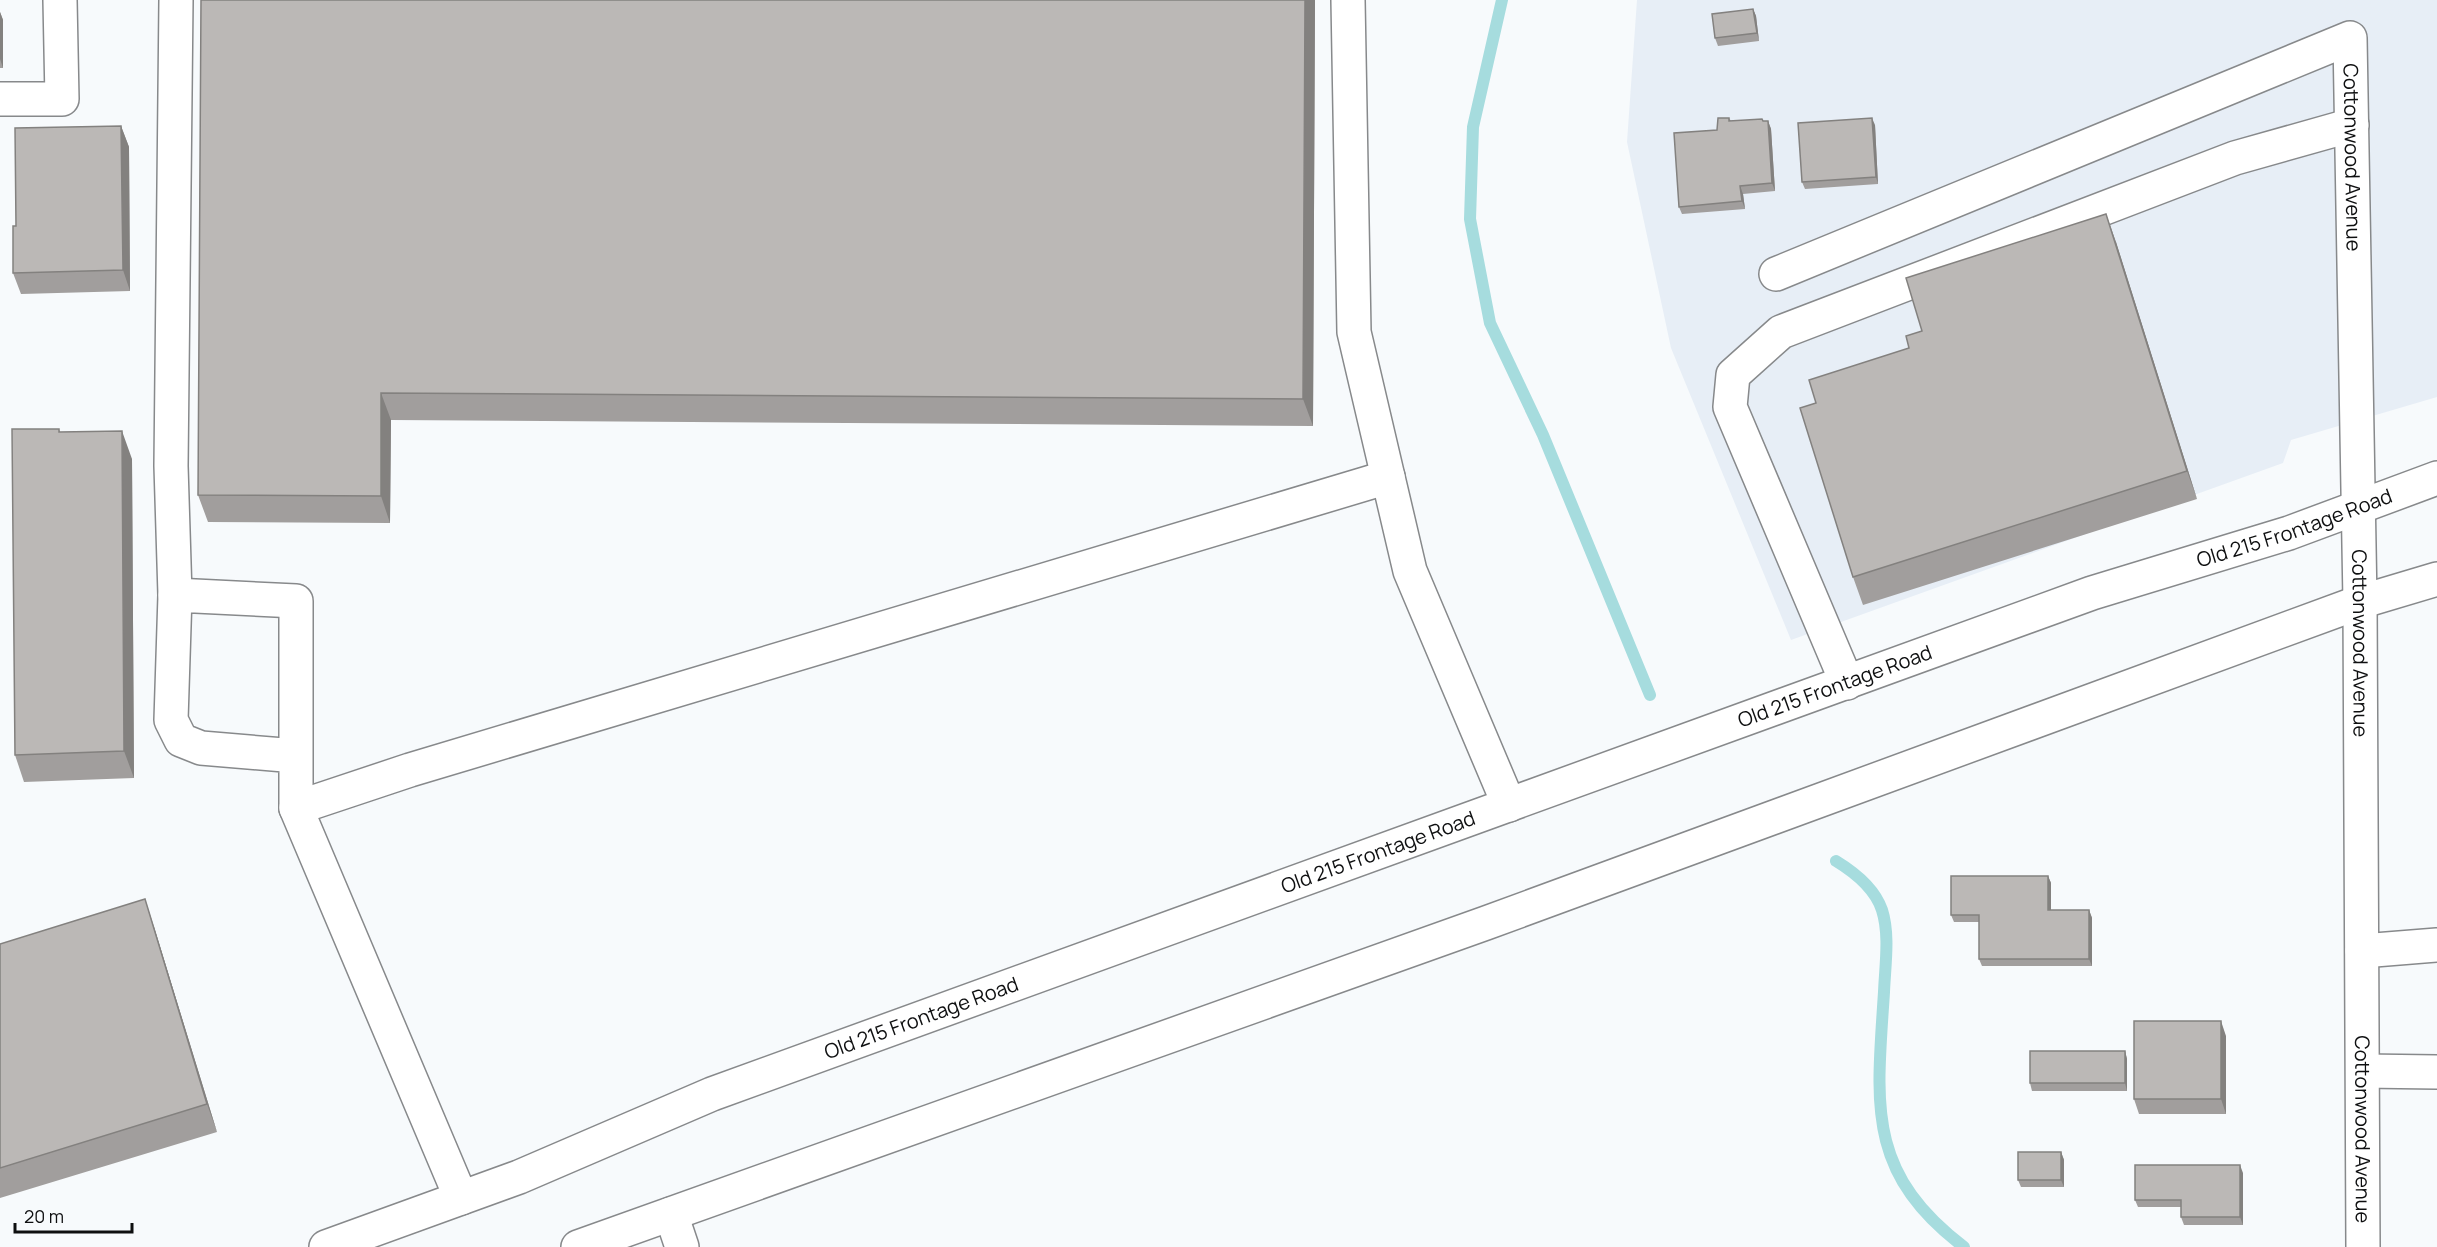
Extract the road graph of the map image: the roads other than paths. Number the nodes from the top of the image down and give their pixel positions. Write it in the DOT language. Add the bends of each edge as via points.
graph roads {
  1 [pos="60,0"];
  2 [pos="176,0"];
  3 [pos="1348,0"];
  4 [pos="0,99"];
  5 [pos="2352,125"];
  6 [pos="1776,274"];
  7 [pos="1388,477"];
  8 [pos="2437,478"];
  9 [pos="2357,508"];
  10 [pos="2437,579"];
  11 [pos="175,595"];
  12 [pos="2360,602"];
  13 [pos="1846,683"];
  14 [pos="296,756"];
  15 [pos="1509,805"];
  16 [pos="296,808"];
  17 [pos="2437,945"];
  18 [pos="2362,951"];
  19 [pos="2363,1071"];
  20 [pos="2437,1072"];
  21 [pos="461,1198"];
  22 [pos="671,1214"];
  23 [pos="326,1247"];
  24 [pos="578,1247"];
  25 [pos="682,1247"];
  26 [pos="2363,1247"];
  1 -- 4 [label="street" via="62,99"];
  2 -- 11 [label="street" via="171,466"];
  3 -- 7 [label="street" via="1354,332"];
  5 -- 6 [label="street, Cottonwood Avenue" via="2350,38"];
  5 -- 9 [label="street, Cottonwood Avenue"];
  5 -- 13 [label="street" via="2235,158 1781,332 1733,375 1730,406"];
  7 -- 15 [label="street" via="1410,571"];
  7 -- 16 [label="street" via="410,770"];
  8 -- 9 [label="street, Old 215 Frontage Road"];
  9 -- 12 [label="street, Cottonwood Avenue"];
  9 -- 13 [label="street, Old 215 Frontage Road" via="2092,594"];
  10 -- 12 [label="street"];
  11 -- 14 [label="street" via="171,720 181,740 201,748"];
  11 -- 14 [label="street" via="296,601"];
  12 -- 18 [label="street, Cottonwood Avenue"];
  12 -- 22 [label="street" via="1475,927"];
  13 -- 15 [label="street, Old 215 Frontage Road"];
  14 -- 16 [label="street"];
  15 -- 21 [label="street, Old 215 Frontage Road" via="712,1094"];
  16 -- 21 [label="street"];
  17 -- 18 [label="street"];
  18 -- 19 [label="street, Cottonwood Avenue"];
  19 -- 20 [label="street"];
  19 -- 26 [label="street, Cottonwood Avenue"];
  21 -- 23 [label="street, Old 215 Frontage Road"];
  22 -- 24 [label="street"];
  22 -- 25 [label="street"];
}
